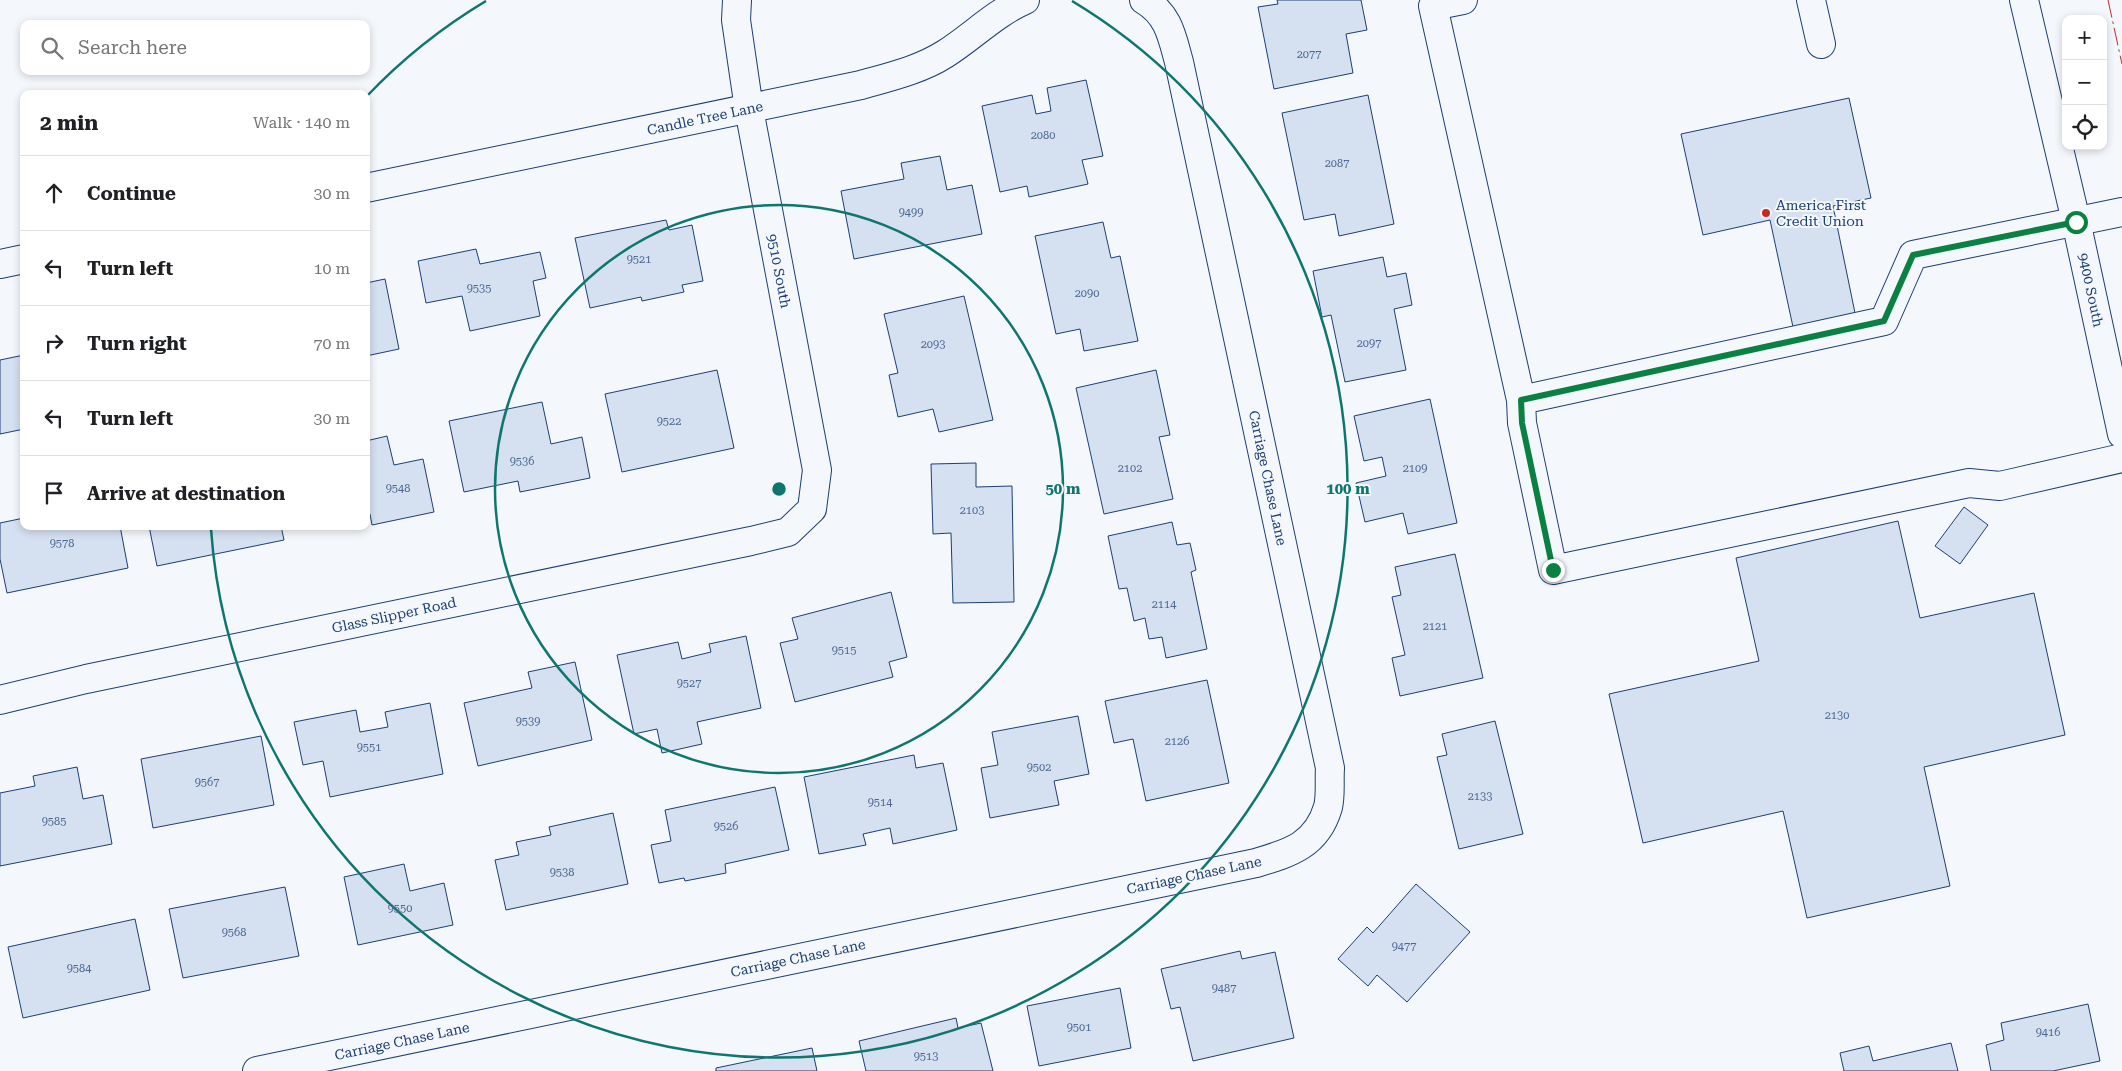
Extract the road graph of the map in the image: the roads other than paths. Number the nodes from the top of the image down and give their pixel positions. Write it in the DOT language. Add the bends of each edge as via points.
graph roads {
  1 [pos="738,0"];
  2 [pos="1025,0"];
  3 [pos="1144,0"];
  4 [pos="1464,0"];
  5 [pos="1811,0"];
  6 [pos="2024,0"];
  7 [pos="1821,44"];
  8 [pos="749,109"];
  9 [pos="370,187"];
  10 [pos="2122,212"];
  11 [pos="2076,222"];
  12 [pos="20,260"];
  13 [pos="0,264"];
  14 [pos="1521,400"];
  15 [pos="2122,434"];
  16 [pos="2122,458"];
  17 [pos="788,532"];
  18 [pos="0,700"];
  19 [pos="257,1071"];
  1 -- 8 [label="street, 9510 South" via="736,20"];
  2 -- 8 [label="street, Candle Tree Lane" via="1008,8 944,55 907,72"];
  3 -- 19 [label="street, Carriage Chase Lane" via="1170,27 1179,62 1330,768 1328,806 1315,834 1289,853 1256,863"];
  4 -- 14 [label="street" via="1433,6"];
  5 -- 7 [label="street"];
  6 -- 11 [label="street, 9400 South"];
  8 -- 9 [label="street, Candle Tree Lane"];
  8 -- 17 [label="street, 9510 South" via="817,470 812,509"];
  10 -- 11 [label="street"];
  11 -- 14 [label="street" via="1913,255 1884,321"];
  11 -- 15 [label="street, 9400 South"];
  12 -- 13 [label="street"];
  14 -- 16 [label="street" via="1522,423 1553,570 1968,484 2000,486"];
  17 -- 18 [label="street, Glass Slipper Road" via="86,679"];
}
